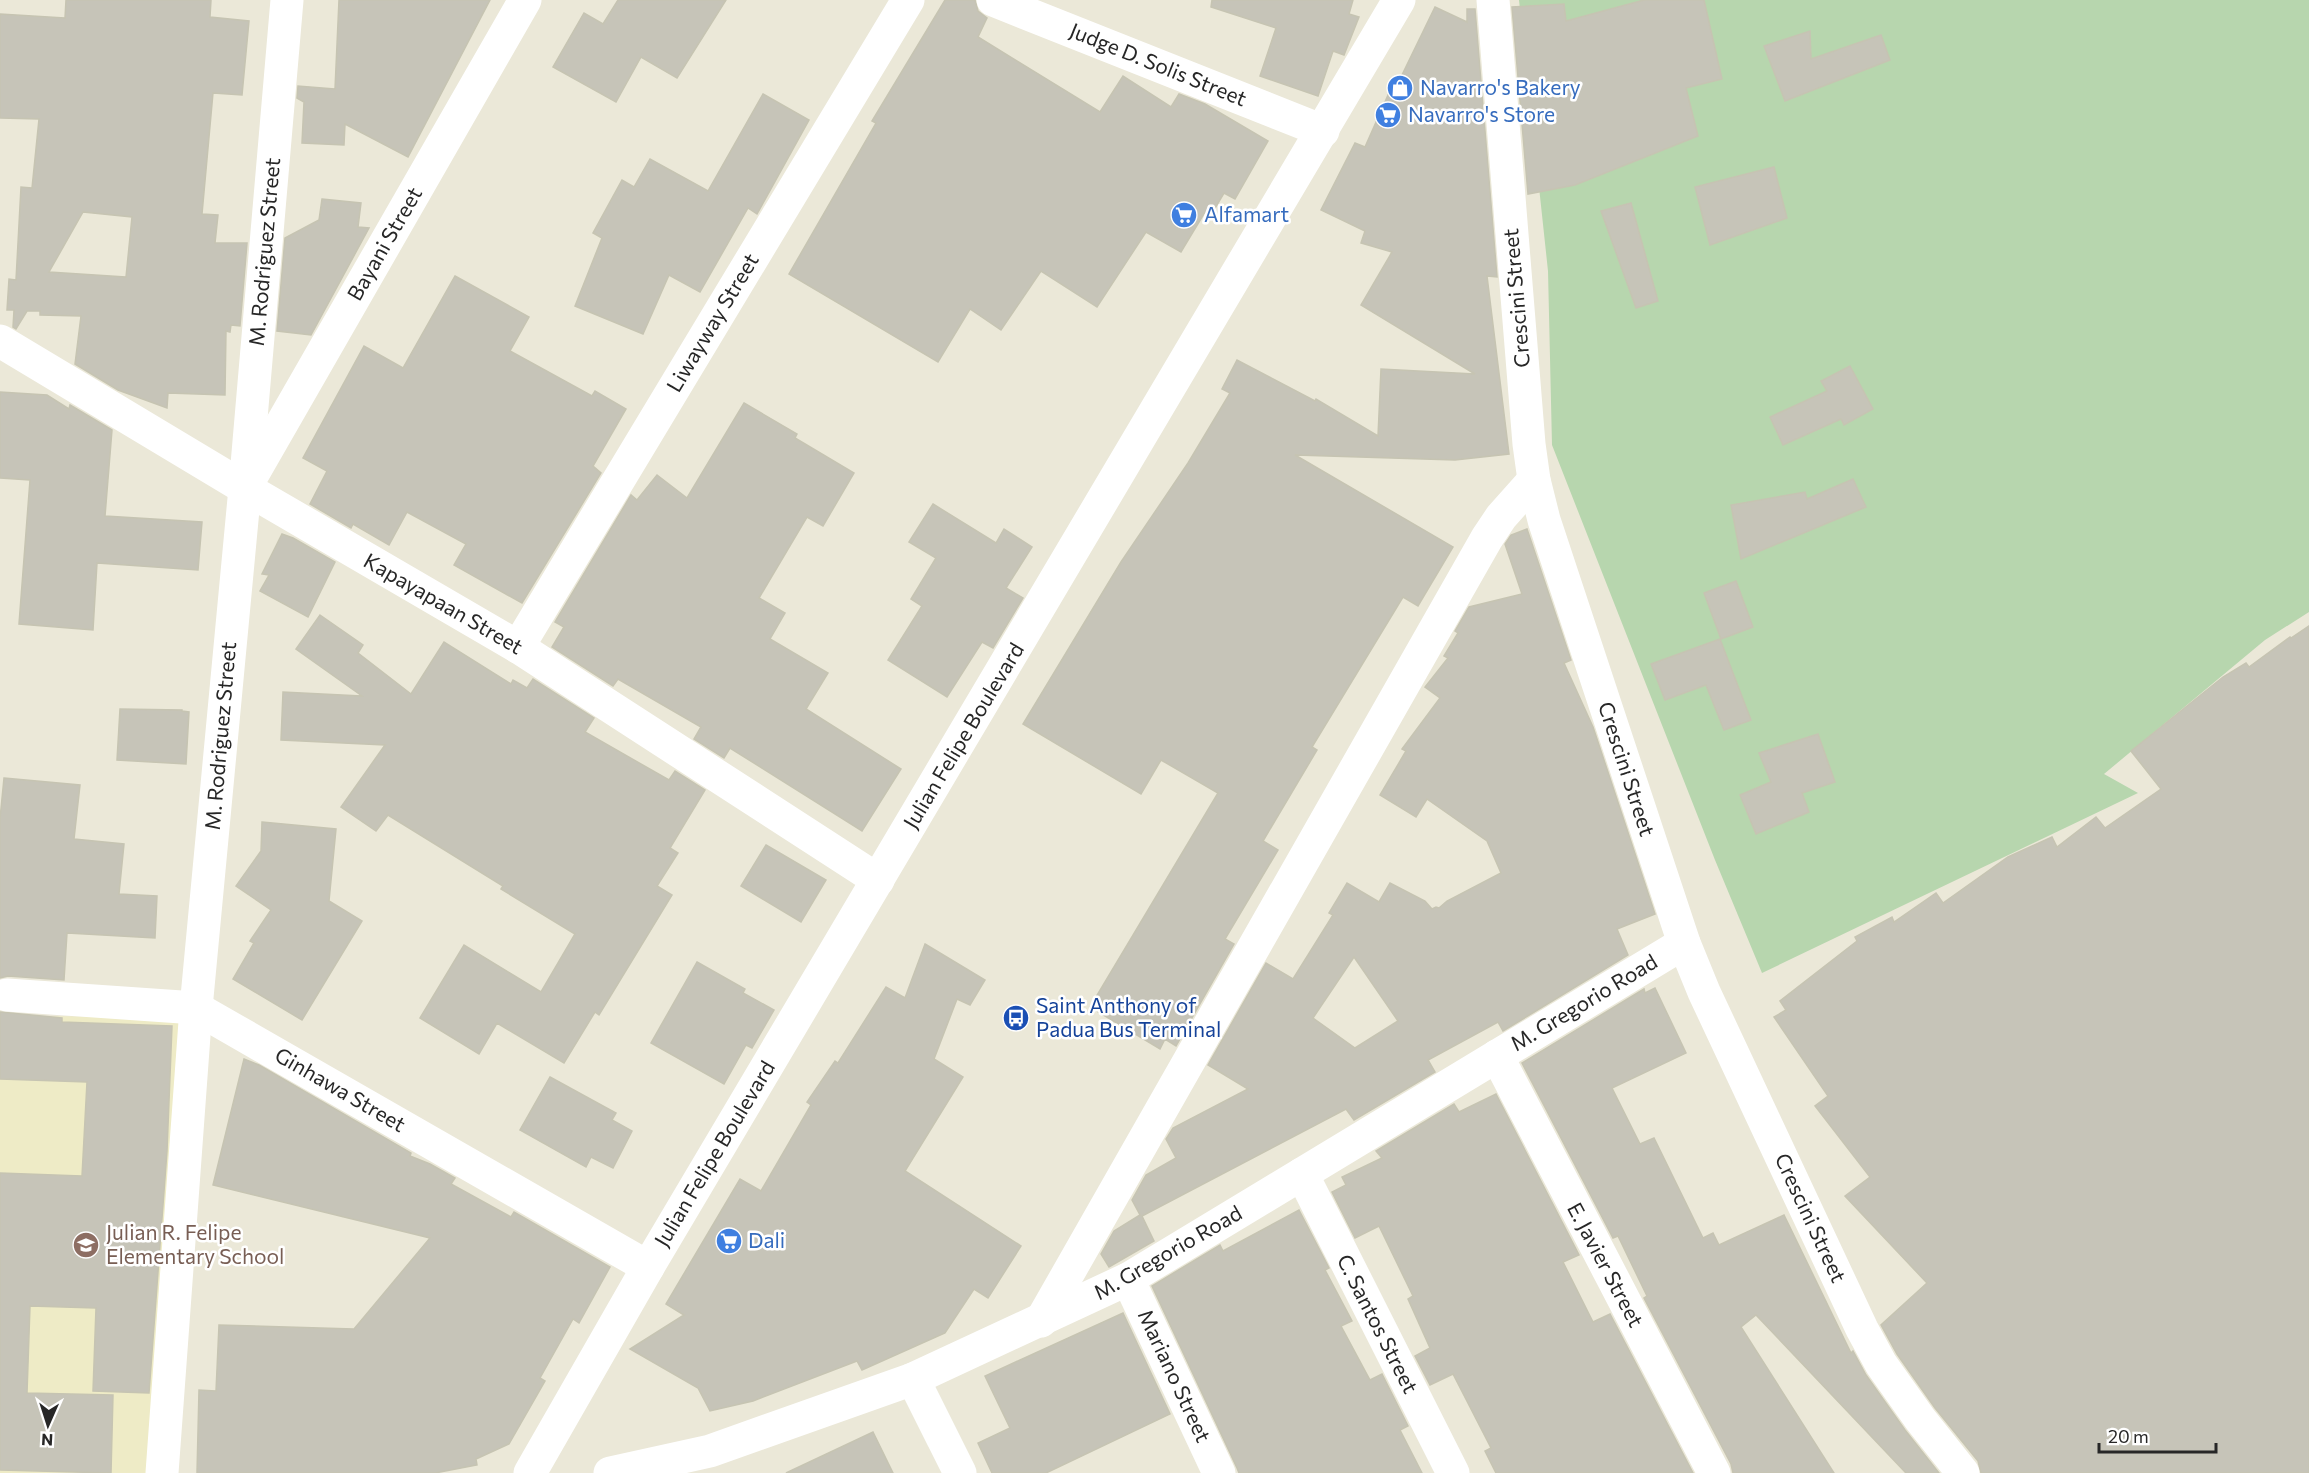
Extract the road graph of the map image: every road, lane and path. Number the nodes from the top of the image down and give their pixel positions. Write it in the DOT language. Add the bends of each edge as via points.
graph roads {
  1 [pos="287,0"];
  2 [pos="525,0"];
  3 [pos="908,0"];
  4 [pos="993,0"];
  5 [pos="1399,0"];
  6 [pos="1493,0"];
  7 [pos="1323,131"];
  8 [pos="0,341"];
  9 [pos="1534,480"];
  10 [pos="245,488"];
  11 [pos="518,647"];
  12 [pos="878,880"];
  13 [pos="1684,943"];
  14 [pos="7,995"];
  15 [pos="196,1008"];
  16 [pos="1497,1056"];
  17 [pos="1302,1174"];
  18 [pos="648,1267"];
  19 [pos="1128,1279"];
  20 [pos="1041,1321"];
  21 [pos="913,1379"];
  22 [pos="712,1462"];
  23 [pos="162,1473"];
  24 [pos="530,1473"];
  25 [pos="610,1473"];
  26 [pos="960,1473"];
  27 [pos="1220,1473"];
  28 [pos="1453,1473"];
  29 [pos="1714,1473"];
  30 [pos="1963,1473"];
  1 -- 10 [label="street, M. Rodriguez Street"];
  2 -- 10 [label="street, Bayani Street"];
  3 -- 11 [label="street, Liwayway Street"];
  4 -- 7 [label="street, Judge D. Solis Street"];
  5 -- 7 [label="street, Julian Felipe Boulevard"];
  6 -- 9 [label="street, Crescini Street"];
  7 -- 12 [label="street, Julian Felipe Boulevard"];
  8 -- 10 [label="street, Kapayapaan Street"];
  9 -- 13 [label="street, Crescini Street"];
  9 -- 20 [label="street" via="1486,538"];
  10 -- 11 [label="street, Kapayapaan Street"];
  10 -- 15 [label="street, M. Rodriguez Street"];
  11 -- 12 [label="street, Kapayapaan Street"];
  12 -- 18 [label="street, Julian Felipe Boulevard"];
  13 -- 16 [label="street, M. Gregorio Road"];
  13 -- 30 [label="street, Crescini Street" via="1862,1329 1881,1364"];
  14 -- 15 [label="street, Ginhawa Street"];
  15 -- 18 [label="street, Ginhawa Street"];
  15 -- 23 [label="street, M. Rodriguez Street"];
  16 -- 17 [label="street, M. Gregorio Road"];
  16 -- 29 [label="street, E. Javier Street"];
  17 -- 19 [label="street, M. Gregorio Road"];
  17 -- 28 [label="street, C. Santos Street"];
  18 -- 24 [label="street, Julian Felipe Boulevard"];
  19 -- 20 [label="street, M. Gregorio Road"];
  19 -- 27 [label="street, Mariano Street"];
  20 -- 21 [label="street, M. Gregorio Road"];
  21 -- 22 [label="street, M. Gregorio Road"];
  21 -- 26 [label="street"];
  22 -- 25 [label="street, M. Gregorio Road"];
}
